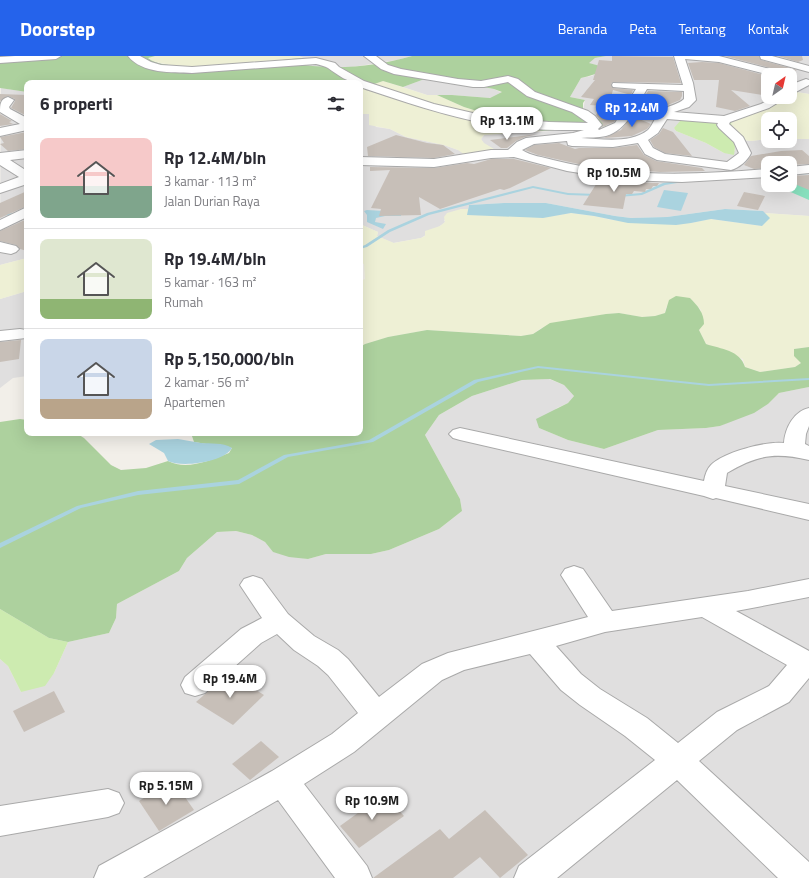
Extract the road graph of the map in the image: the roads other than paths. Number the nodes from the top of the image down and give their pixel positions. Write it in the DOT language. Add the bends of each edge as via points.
graph roads {
  1 [pos="56,56"];
  2 [pos="133,56"];
  3 [pos="369,56"];
  4 [pos="679,56"];
  5 [pos="763,56"];
  6 [pos="312,58"];
  7 [pos="0,60"];
  8 [pos="741,64"];
  9 [pos="761,69"];
  10 [pos="809,69"];
  11 [pos="335,70"];
  12 [pos="274,74"];
  13 [pos="797,79"];
  14 [pos="354,80"];
  15 [pos="807,81"];
  16 [pos="363,84"];
  17 [pos="616,85"];
  18 [pos="643,87"];
  19 [pos="797,87"];
  20 [pos="689,88"];
  21 [pos="797,91"];
  22 [pos="809,92"];
  23 [pos="769,104"];
  24 [pos="4,105"];
  25 [pos="663,115"];
  26 [pos="725,120"];
  27 [pos="24,123"];
  28 [pos="24,126"];
  29 [pos="591,128"];
  30 [pos="0,132"];
  31 [pos="572,137"];
  32 [pos="641,139"];
  33 [pos="516,150"];
  34 [pos="24,154"];
  35 [pos="0,157"];
  36 [pos="363,157"];
  37 [pos="729,166"];
  38 [pos="809,169"];
  39 [pos="797,170"];
  40 [pos="761,173"];
  41 [pos="761,173"];
  42 [pos="24,174"];
  43 [pos="24,180"];
  44 [pos="0,189"];
  45 [pos="24,212"];
  46 [pos="3,223"];
  47 [pos="20,334"];
  48 [pos="0,336"];
  49 [pos="809,414"];
  50 [pos="460,434"];
  51 [pos="802,452"];
  52 [pos="713,492"];
  53 [pos="809,512"];
  54 [pos="574,575"];
  55 [pos="253,585"];
  56 [pos="809,588"];
  57 [pos="706,607"];
  58 [pos="279,621"];
  59 [pos="605,622"];
  60 [pos="536,642"];
  61 [pos="807,663"];
  62 [pos="195,684"];
  63 [pos="377,716"];
  64 [pos="677,760"];
  65 [pos="283,781"];
  66 [pos="108,803"];
  67 [pos="0,821"];
  68 [pos="110,878"];
  69 [pos="355,878"];
  70 [pos="531,878"];
  71 [pos="802,878"];
  1 -- 7 [label="street"];
  2 -- 6 [label="street" via="146,65 192,70"];
  3 -- 29 [label="street" via="390,69 467,84 484,84 503,79 517,82 531,94 586,115 596,125"];
  4 -- 8 [label="street"];
  4 -- 20 [label="street"];
  5 -- 8 [label="street"];
  5 -- 10 [label="street"];
  6 -- 11 [label="street" via="332,65"];
  8 -- 9 [label="street"];
  11 -- 12 [label="street" via="324,65"];
  11 -- 14 [label="street"];
  13 -- 15 [label="street"];
  15 -- 19 [label="street"];
  16 -- 29 [label="street" via="431,107 490,122"];
  17 -- 18 [label="street"];
  18 -- 20 [label="street"];
  18 -- 31 [label="street" via="616,128 604,133"];
  20 -- 25 [label="street" via="688,103"];
  21 -- 22 [label="street"];
  23 -- 26 [label="street"];
  24 -- 27 [label="street" via="5,111"];
  25 -- 26 [label="street"];
  25 -- 32 [label="street" via="655,129"];
  26 -- 37 [label="street" via="723,125 739,140 745,152 743,158"];
  28 -- 30 [label="street"];
  29 -- 31 [label="street" via="593,130"];
  31 -- 33 [label="street" via="532,141"];
  32 -- 33 [label="street" via="626,142 574,142"];
  32 -- 37 [label="street" via="648,151 662,157"];
  33 -- 36 [label="street" via="434,163"];
  33 -- 41 [label="street" via="554,164 632,176 673,178"];
  34 -- 35 [label="street"];
  35 -- 42 [label="street" via="9,166"];
  37 -- 40 [label="street"];
  38 -- 39 [label="street"];
  43 -- 44 [label="street"];
  45 -- 46 [label="street"];
  47 -- 48 [label="street"];
  49 -- 51 [label="street" via="794,436"];
  50 -- 52 [label="street"];
  51 -- 52 [label="street" via="778,448 758,450 723,466 716,474"];
  52 -- 53 [label="street"];
  54 -- 59 [label="street"];
  55 -- 58 [label="street"];
  56 -- 57 [label="street"];
  57 -- 59 [label="street"];
  57 -- 61 [label="street"];
  58 -- 62 [label="street" via="251,636"];
  58 -- 63 [label="street" via="338,667"];
  59 -- 60 [label="street"];
  60 -- 63 [label="street" via="458,661 432,672"];
  60 -- 64 [label="street" via="580,690"];
  61 -- 64 [label="street" via="780,694 727,721"];
  63 -- 65 [label="street" via="343,743"];
  64 -- 70 [label="street"];
  64 -- 71 [label="street"];
  65 -- 68 [label="street"];
  65 -- 69 [label="street"];
  66 -- 67 [label="street"];
}
